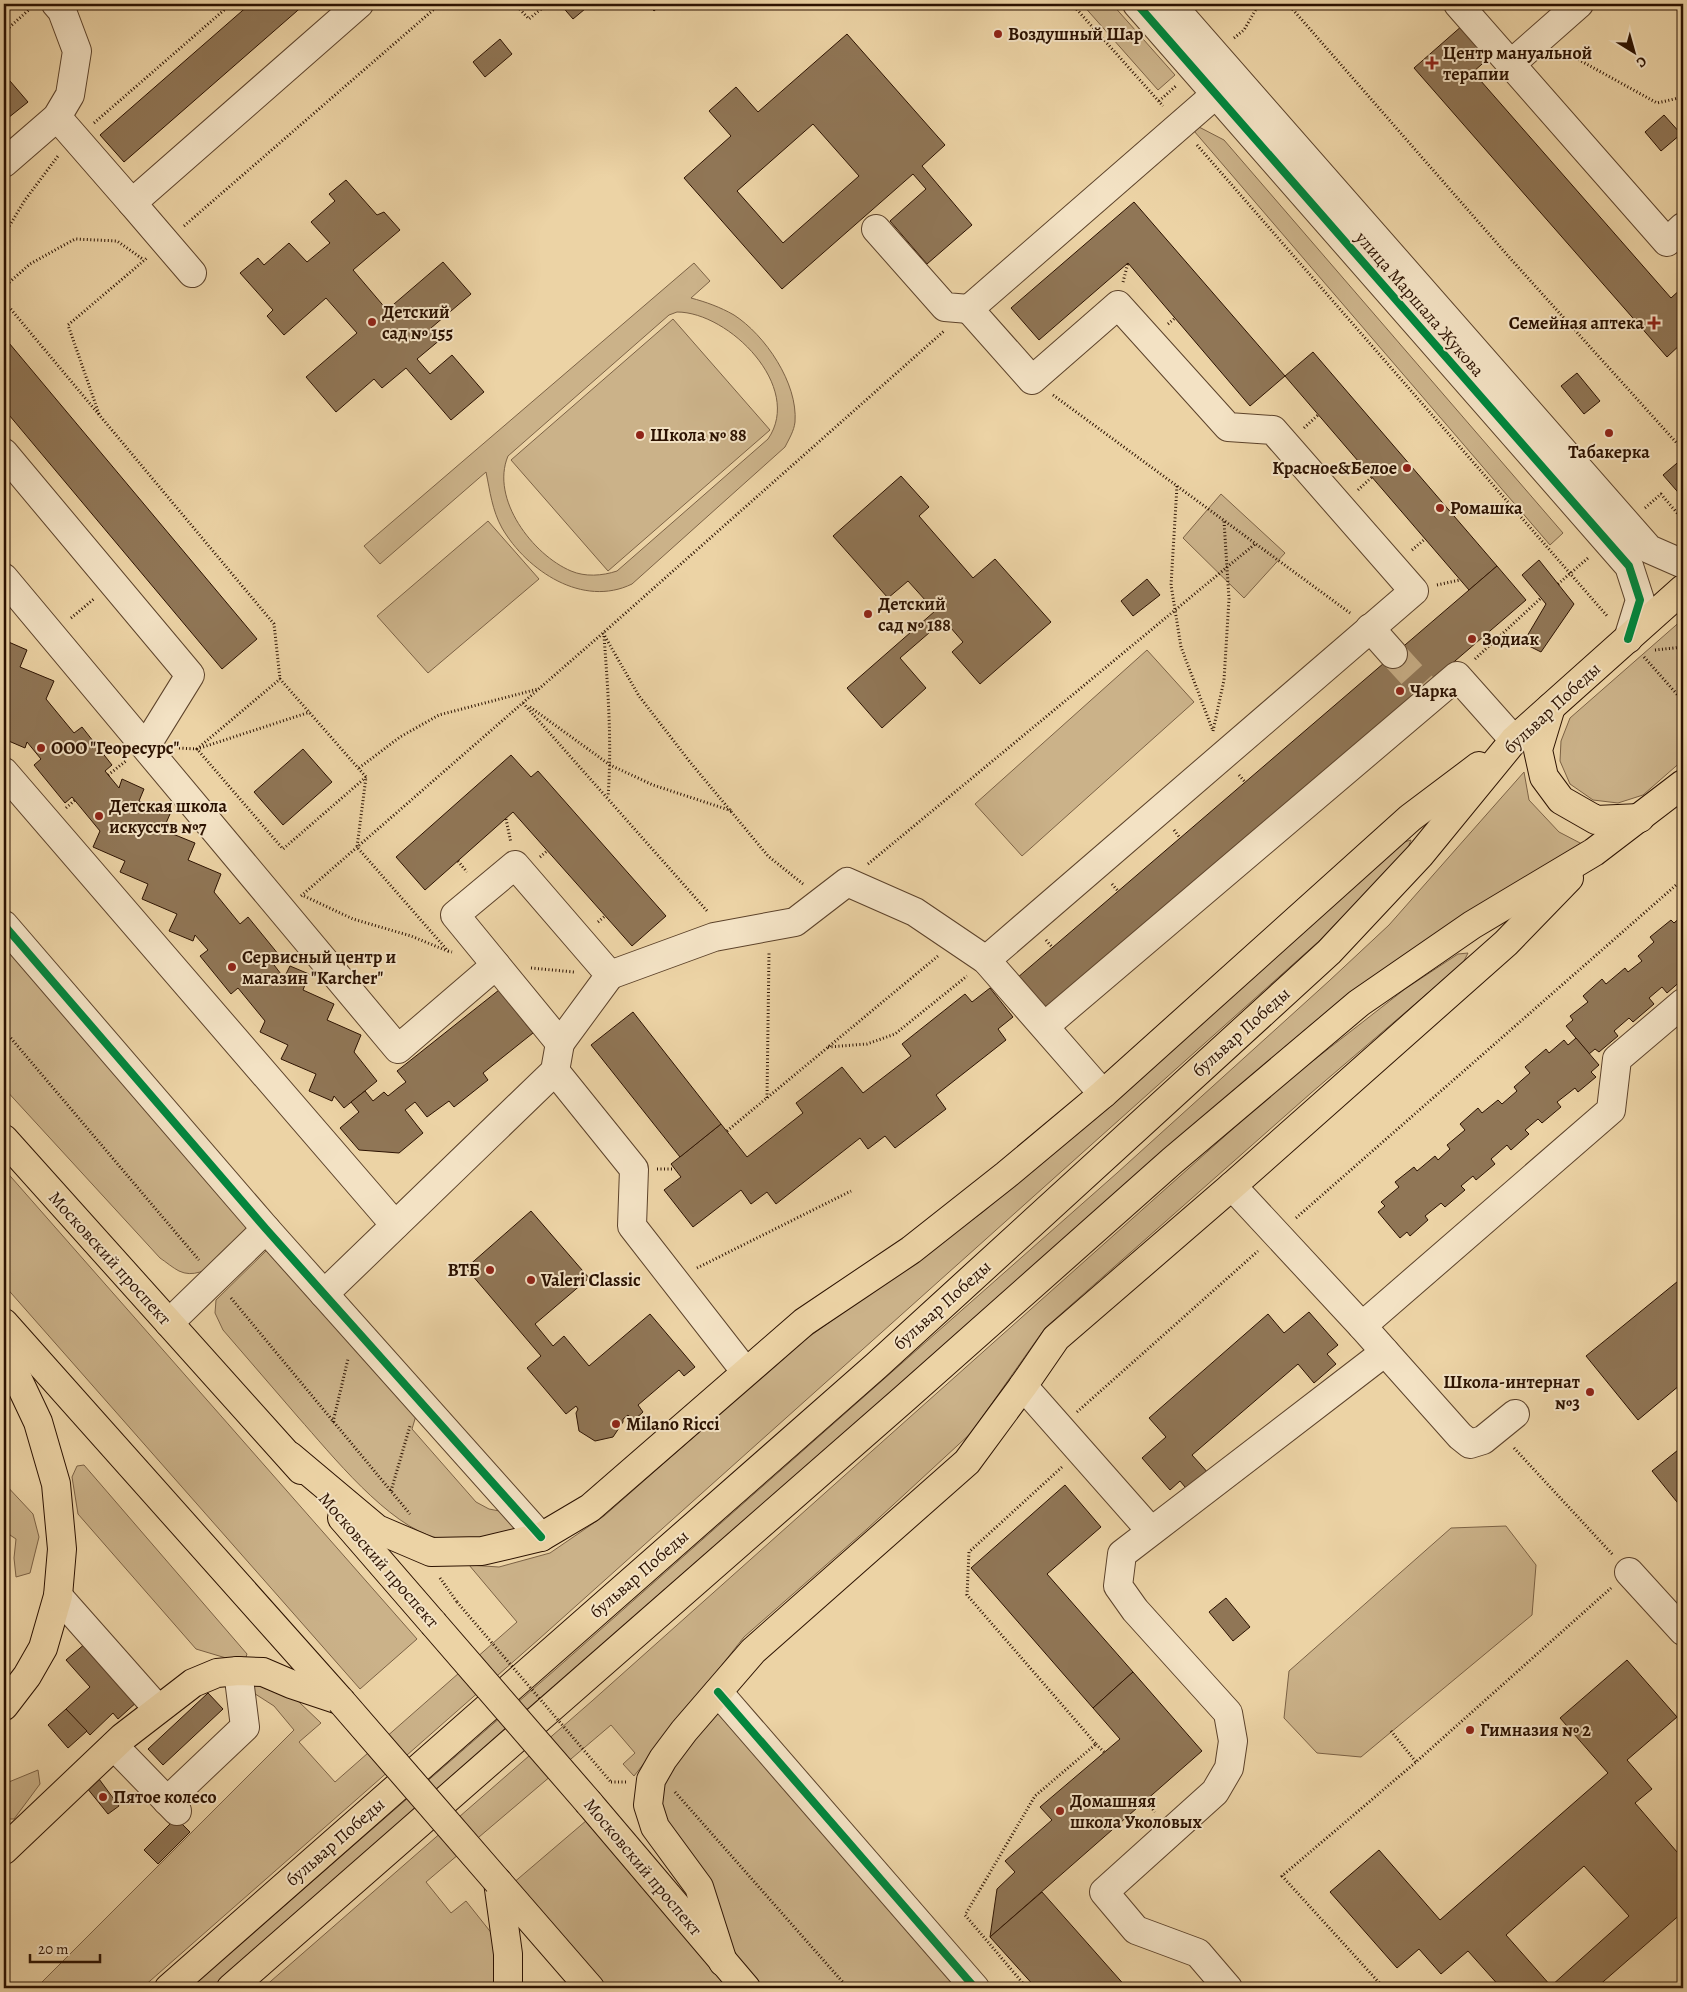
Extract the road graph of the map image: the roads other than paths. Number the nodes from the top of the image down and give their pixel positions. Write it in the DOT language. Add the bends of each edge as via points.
graph roads {
  1 [pos="359,4"];
  2 [pos="1137,4"];
  3 [pos="1170,4"];
  4 [pos="1458,4"];
  5 [pos="1579,4"];
  6 [pos="56,6"];
  7 [pos="1511,64"];
  8 [pos="1216,94"];
  9 [pos="57,117"];
  10 [pos="4,163"];
  11 [pos="132,202"];
  12 [pos="1683,227"];
  13 [pos="876,229"];
  14 [pos="192,273"];
  15 [pos="969,310"];
  16 [pos="4,453"];
  17 [pos="1683,562"];
  18 [pos="4,578"];
  19 [pos="1683,590"];
  20 [pos="1370,628"];
  21 [pos="1628,639"];
  22 [pos="1394,654"];
  23 [pos="1551,707"];
  24 [pos="1514,740"];
  25 [pos="146,746"];
  26 [pos="4,772"];
  27 [pos="1683,784"];
  28 [pos="1640,818"];
  29 [pos="1594,852"];
  30 [pos="4,925"];
  31 [pos="986,960"];
  32 [pos="496,965"];
  33 [pos="610,975"];
  34 [pos="1683,1003"];
  35 [pos="1045,1026"];
  36 [pos="560,1043"];
  37 [pos="555,1071"];
  38 [pos="1103,1094"];
  39 [pos="4,1139"];
  40 [pos="1232,1186"];
  41 [pos="395,1225"];
  42 [pos="266,1229"];
  43 [pos="324,1294"];
  44 [pos="4,1323"];
  45 [pos="168,1323"];
  46 [pos="1362,1326"];
  47 [pos="4,1350"];
  48 [pos="1385,1352"];
  49 [pos="746,1371"];
  50 [pos="1023,1386"];
  51 [pos="1515,1414"];
  52 [pos="290,1456"];
  53 [pos="1151,1531"];
  54 [pos="540,1536"];
  55 [pos="1629,1572"];
  56 [pos="58,1596"];
  57 [pos="1683,1632"];
  58 [pos="238,1671"];
  59 [pos="718,1692"];
  60 [pos="341,1701"];
  61 [pos="4,1706"];
  62 [pos="158,1709"];
  63 [pos="114,1746"];
  64 [pos="4,1850"];
  65 [pos="498,1882"];
  66 [pos="723,1962"];
  67 [pos="169,1988"];
  68 [pos="231,1988"];
  69 [pos="508,1988"];
  70 [pos="590,1988"];
  71 [pos="746,1988"];
  72 [pos="975,1988"];
  73 [pos="1228,1988"];
  1 -- 11 [label="street"];
  2 -- 8 [label="street, улица Маршала Жукова"];
  3 -- 17 [label="street, улица Маршала Жукова" via="1649,549"];
  4 -- 7 [label="street"];
  5 -- 7 [label="street"];
  6 -- 9 [label="street" via="77,51 70,95"];
  7 -- 12 [label="street" via="1667,242"];
  8 -- 15 [label="street"];
  8 -- 21 [label="street, улица Маршала Жукова" via="1629,566 1640,600"];
  9 -- 10 [label="street"];
  9 -- 11 [label="street"];
  11 -- 14 [label="street"];
  13 -- 15 [label="street" via="945,307"];
  15 -- 20 [label="street" via="1032,380 1118,305 1228,427 1273,430 1414,591"];
  16 -- 25 [label="street" via="190,675"];
  18 -- 25 [label="street"];
  19 -- 21 [label="main road, бульвар Победы"];
  20 -- 22 [label="street"];
  20 -- 31 [label="street"];
  21 -- 23 [label="main road, бульвар Победы"];
  23 -- 24 [label="main road, бульвар Победы"];
  23 -- 28 [label="main road" via="1538,750 1544,777 1561,800 1596,820"];
  24 -- 35 [label="street" via="1457,676 1428,692"];
  24 -- 38 [label="main road" via="1410,818"];
  24 -- 67 [label="main road, бульвар Победы" via="1420,855 1329,952 876,1366"];
  25 -- 32 [label="street" via="292,903 398,1049"];
  26 -- 41 [label="street"];
  27 -- 28 [label="main road"];
  28 -- 29 [label="main road"];
  29 -- 40 [label="main road" via="1506,943"];
  29 -- 68 [label="main road" via="1472,925 1359,1003 1172,1161"];
  30 -- 42 [label="street"];
  31 -- 33 [label="street" via="915,912 847,882 795,922 714,937"];
  31 -- 35 [label="street"];
  32 -- 33 [label="street" via="455,915 515,865"];
  32 -- 36 [label="street"];
  33 -- 36 [label="street"];
  34 -- 46 [label="street" via="1617,1059 1611,1110"];
  35 -- 38 [label="street"];
  36 -- 37 [label="street"];
  37 -- 41 [label="street"];
  37 -- 49 [label="street" via="634,1169 632,1226"];
  38 -- 49 [label="main road" via="911,1250 804,1322"];
  39 -- 45 [label="main road, Московский проспект"];
  40 -- 46 [label="street"];
  40 -- 50 [label="main road" via="1056,1338"];
  41 -- 43 [label="street"];
  42 -- 43 [label="street"];
  42 -- 45 [label="street"];
  43 -- 54 [label="street"];
  44 -- 60 [label="main road"];
  45 -- 52 [label="main road, Московский проспект"];
  46 -- 48 [label="street"];
  47 -- 56 [label="main road" via="38,1422 56,1484 62,1549"];
  48 -- 51 [label="street" via="1470,1444 1484,1440"];
  48 -- 53 [label="street"];
  49 -- 54 [label="main road" via="590,1508"];
  50 -- 53 [label="street"];
  50 -- 59 [label="main road" via="967,1462 753,1651"];
  52 -- 54 [label="main road" via="377,1529 431,1552 482,1551"];
  52 -- 66 [label="main road, Московский проспект, bridge"];
  53 -- 73 [label="street" via="1122,1554 1118,1586 1135,1610 1228,1713 1233,1740 1229,1768 1215,1792 1104,1892 1136,1930 1198,1953"];
  55 -- 57 [label="street"];
  56 -- 61 [label="main road" via="43,1648"];
  56 -- 62 [label="street"];
  58 -- 60 [label="main road" via="263,1672"];
  58 -- 62 [label="main road" via="217,1674 193,1684"];
  58 -- 63 [label="street" via="245,1727 172,1806"];
  59 -- 66 [label="main road" via="663,1759 651,1780 648,1805 655,1827 699,1887"];
  59 -- 72 [label="street"];
  60 -- 65 [label="main road, bridge"];
  62 -- 63 [label="main road"];
  63 -- 64 [label="main road"];
  65 -- 69 [label="main road" via="508,1954"];
  65 -- 70 [label="main road"];
  66 -- 71 [label="main road, Московский проспект"];
}
